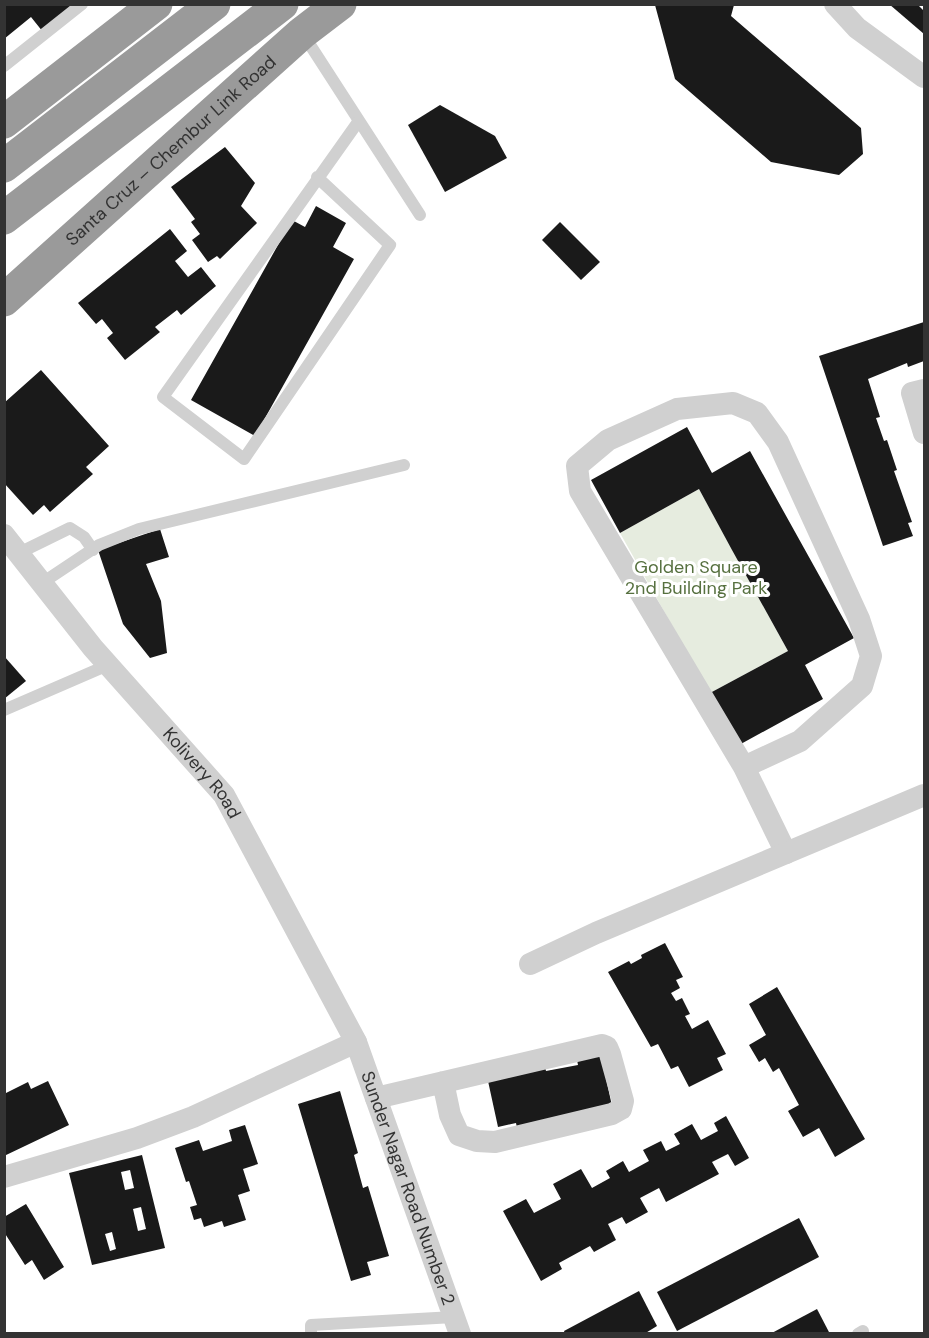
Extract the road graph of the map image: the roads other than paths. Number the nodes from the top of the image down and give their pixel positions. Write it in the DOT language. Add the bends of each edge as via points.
graph roads {
  1 [pos="82,4"];
  2 [pos="156,4"];
  3 [pos="179,4"];
  4 [pos="213,4"];
  5 [pos="282,4"];
  6 [pos="340,4"];
  7 [pos="835,4"];
  8 [pos="302,33"];
  9 [pos="4,66"];
  10 [pos="924,77"];
  11 [pos="4,122"];
  12 [pos="358,122"];
  13 [pos="4,139"];
  14 [pos="4,166"];
  15 [pos="317,177"];
  16 [pos="420,215"];
  17 [pos="4,218"];
  18 [pos="4,300"];
  19 [pos="924,390"];
  20 [pos="924,433"];
  21 [pos="404,465"];
  22 [pos="4,535"];
  23 [pos="93,550"];
  24 [pos="19,553"];
  25 [pos="42,583"];
  26 [pos="108,664"];
  27 [pos="4,710"];
  28 [pos="744,767"];
  29 [pos="924,795"];
  30 [pos="786,853"];
  31 [pos="530,964"];
  32 [pos="356,1042"];
  33 [pos="443,1082"];
  34 [pos="376,1098"];
  35 [pos="4,1177"];
  36 [pos="458,1328"];
  37 [pos="311,1334"];
  1 -- 9 [label="lane"];
  2 -- 11 [label="highway"];
  3 -- 13 [label="highway"];
  4 -- 14 [label="highway"];
  5 -- 17 [label="highway"];
  6 -- 8 [label="highway, Santa Cruz – Chembur Link Road"];
  7 -- 10 [label="street" via="857,28"];
  8 -- 12 [label="lane"];
  8 -- 18 [label="highway, Santa Cruz – Chembur Link Road"];
  12 -- 15 [label="lane"];
  12 -- 16 [label="lane"];
  15 -- 15 [label="lane" via="163,397 244,459 390,245"];
  19 -- 20 [label="street" via="912,393"];
  21 -- 23 [label="lane" via="139,529"];
  22 -- 24 [label="street, Kolivery Road"];
  23 -- 24 [label="lane" via="84,537 70,528"];
  23 -- 25 [label="lane"];
  24 -- 25 [label="street, Kolivery Road"];
  25 -- 26 [label="street, Kolivery Road"];
  26 -- 27 [label="lane"];
  26 -- 32 [label="street, Kolivery Road" via="224,795"];
  28 -- 28 [label="street" via="800,741 862,686 871,656 859,619 778,442 757,413 734,403 677,409 608,440 577,466 580,491"];
  28 -- 30 [label="street"];
  29 -- 30 [label="street"];
  30 -- 31 [label="street"];
  32 -- 34 [label="street, Sunder Nagar Road Number 2"];
  32 -- 35 [label="street" via="193,1117 137,1138"];
  33 -- 33 [label="street" via="602,1045 610,1054 623,1101 621,1109 612,1114 495,1142 477,1141 459,1135"];
  33 -- 34 [label="street"];
  34 -- 36 [label="street, Sunder Nagar Road Number 2"];
  36 -- 37 [label="lane" via="311,1325"];
}
